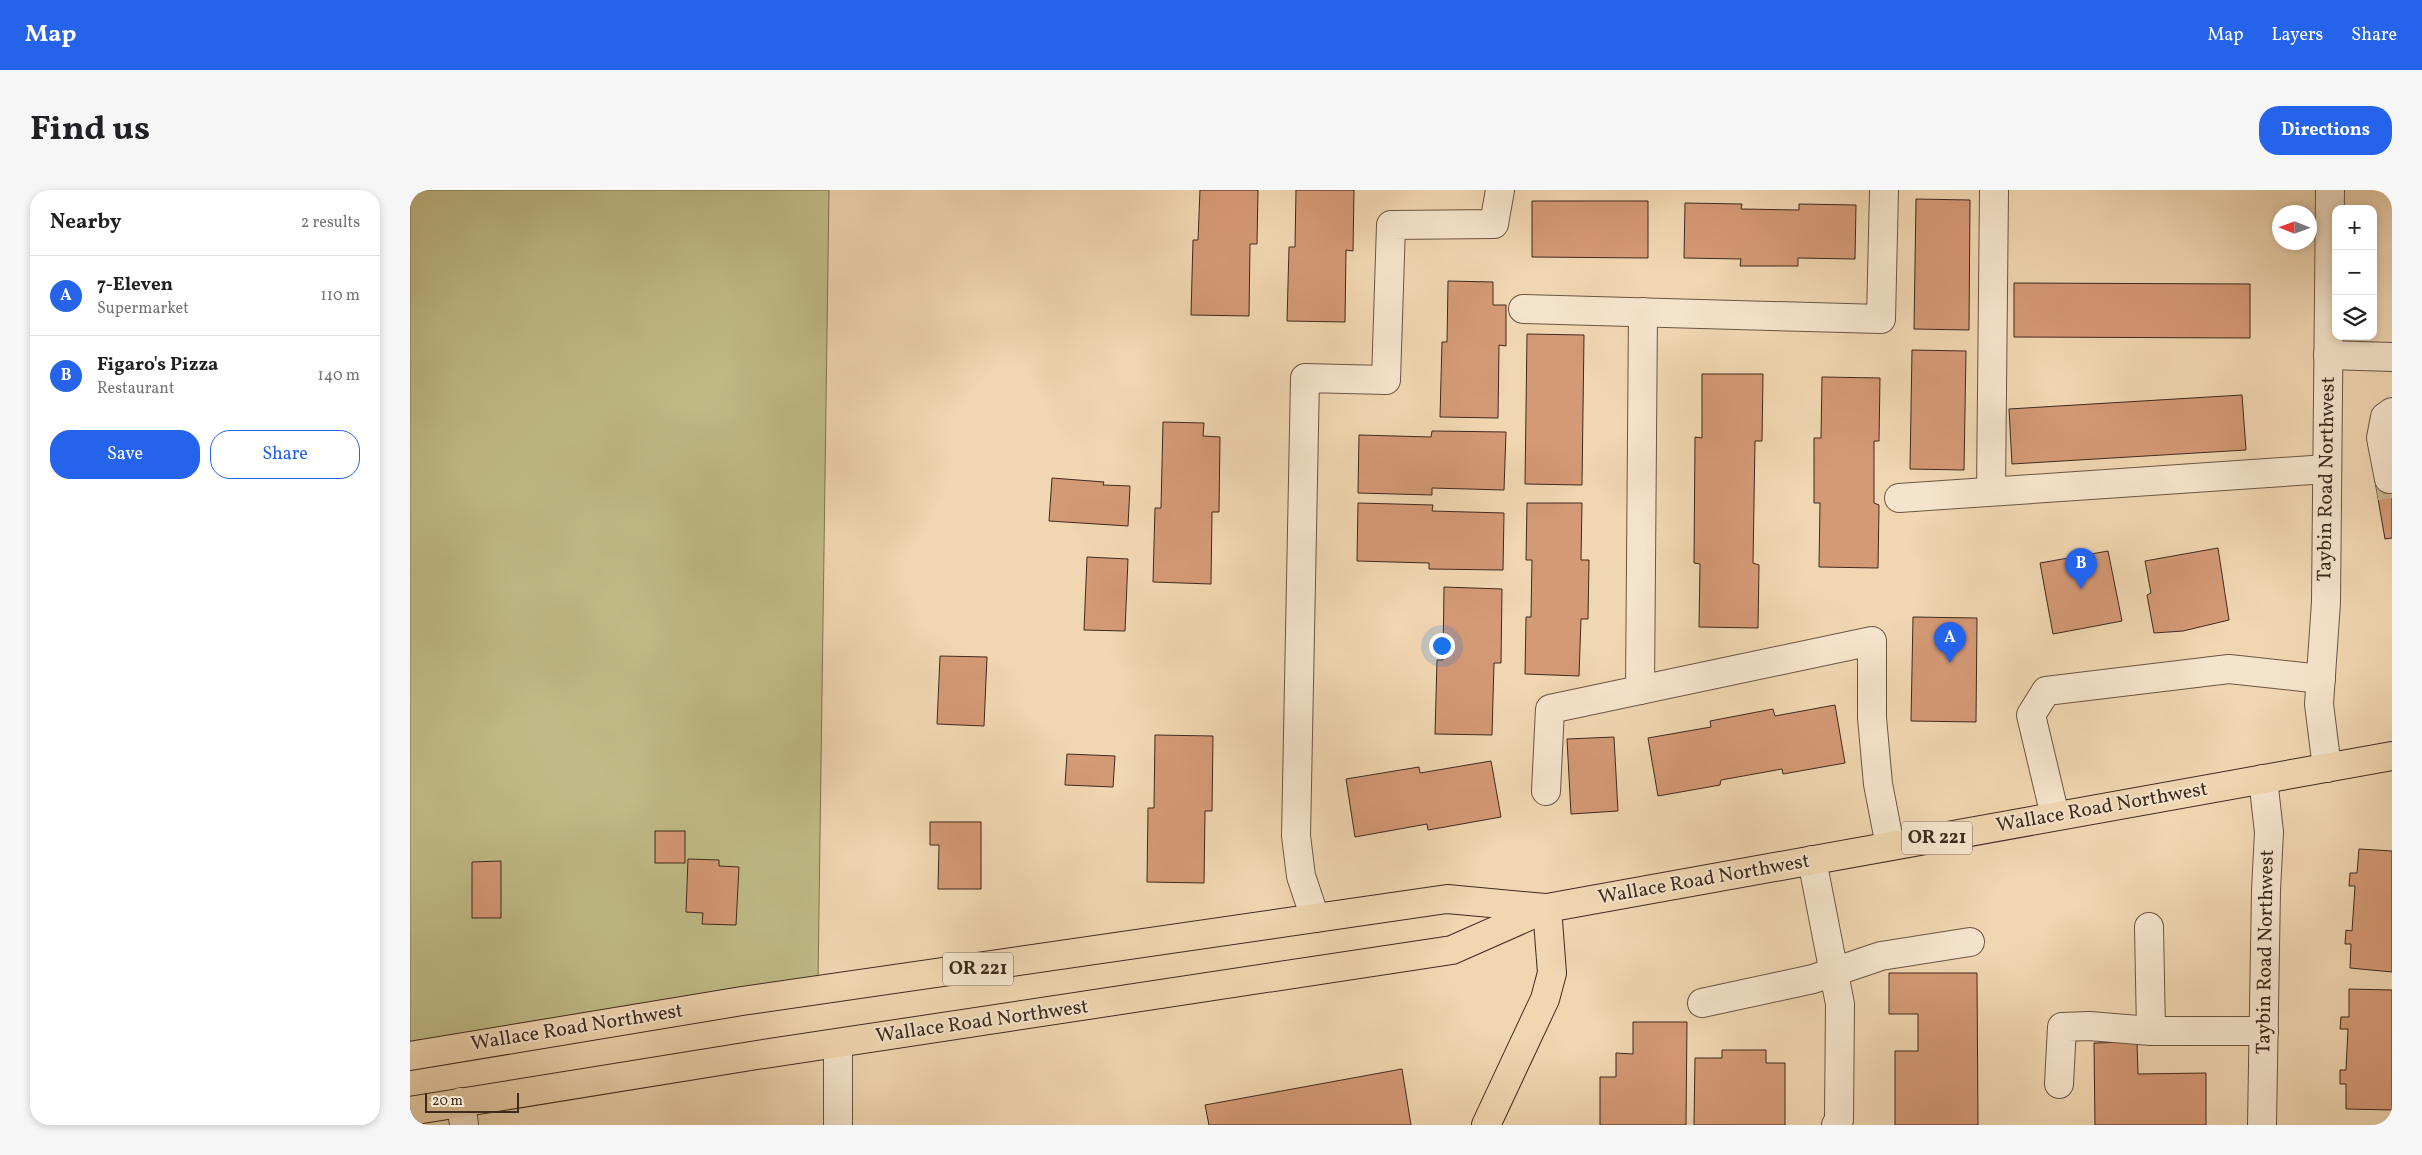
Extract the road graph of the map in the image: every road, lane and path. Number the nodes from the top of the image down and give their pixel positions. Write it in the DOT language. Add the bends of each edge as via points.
graph roads {
  1 [pos="1500,190"];
  2 [pos="1884,190"];
  3 [pos="1994,190"];
  4 [pos="2330,190"];
  5 [pos="1523,309"];
  6 [pos="1643,312"];
  7 [pos="2328,355"];
  8 [pos="2392,357"];
  9 [pos="2392,412"];
  10 [pos="2327,469"];
  11 [pos="2388,479"];
  12 [pos="1991,491"];
  13 [pos="1899,498"];
  14 [pos="2320,679"];
  15 [pos="1640,690"];
  16 [pos="2392,756"];
  17 [pos="2327,768"];
  18 [pos="2263,780"];
  19 [pos="1546,791"];
  20 [pos="2056,816"];
  21 [pos="1890,846"];
  22 [pos="1812,860"];
  23 [pos="1547,908"];
  24 [pos="1314,918"];
  25 [pos="2149,927"];
  26 [pos="1970,942"];
  27 [pos="1833,971"];
  28 [pos="1702,1004"];
  29 [pos="2151,1031"];
  30 [pos="2264,1031"];
  31 [pos="838,1043"];
  32 [pos="410,1056"];
  33 [pos="2059,1084"];
  34 [pos="410,1111"];
  35 [pos="462,1114"];
  36 [pos="838,1125"];
  37 [pos="1486,1125"];
  38 [pos="1836,1125"];
  39 [pos="2262,1125"];
  1 -- 24 [label="street" via="1494,224 1391,225 1386,380 1305,378 1296,836 1301,876"];
  2 -- 6 [label="street" via="1880,319"];
  3 -- 12 [label="street"];
  4 -- 7 [label="street, Taybin Road Northwest"];
  5 -- 6 [label="street"];
  6 -- 15 [label="street"];
  7 -- 8 [label="street"];
  7 -- 10 [label="street, Taybin Road Northwest"];
  9 -- 11 [label="street" via="2386,417 2381,438"];
  10 -- 12 [label="street"];
  10 -- 14 [label="street, Taybin Road Northwest" via="2326,602"];
  12 -- 13 [label="street"];
  14 -- 17 [label="street, Taybin Road Northwest" via="2318,704"];
  14 -- 20 [label="street" via="2229,669 2046,692 2031,715"];
  15 -- 19 [label="street" via="1550,709"];
  15 -- 21 [label="street" via="1872,641 1873,728 1878,784"];
  16 -- 17 [label="main road, Wallace Road Northwest / OR 221"];
  17 -- 18 [label="main road, Wallace Road Northwest / OR 221"];
  18 -- 20 [label="main road, Wallace Road Northwest / OR 221"];
  18 -- 30 [label="street, Taybin Road Northwest" via="2270,832"];
  20 -- 21 [label="main road, Wallace Road Northwest / OR 221"];
  21 -- 22 [label="main road, Wallace Road Northwest / OR 221"];
  22 -- 23 [label="main road, Wallace Road Northwest / OR 221"];
  22 -- 27 [label="street"];
  23 -- 24 [label="main road, Wallace Road Northwest / OR 221" via="1448,899"];
  23 -- 31 [label="main road, Wallace Road Northwest / OR 221" via="1452,950"];
  23 -- 37 [label="main road" via="1552,973 1545,999"];
  24 -- 32 [label="main road, Wallace Road Northwest / OR 221" via="742,1002"];
  25 -- 29 [label="street"];
  26 -- 27 [label="street" via="1881,956"];
  27 -- 28 [label="street" via="1813,979"];
  27 -- 38 [label="street" via="1840,1004 1840,1120"];
  29 -- 30 [label="street"];
  29 -- 33 [label="street" via="2062,1027"];
  30 -- 39 [label="street, Taybin Road Northwest"];
  31 -- 35 [label="main road, Wallace Road Northwest / OR 221"];
  31 -- 36 [label="street"];
  34 -- 35 [label="main road, Wallace Road Northwest / OR 221"];
}
